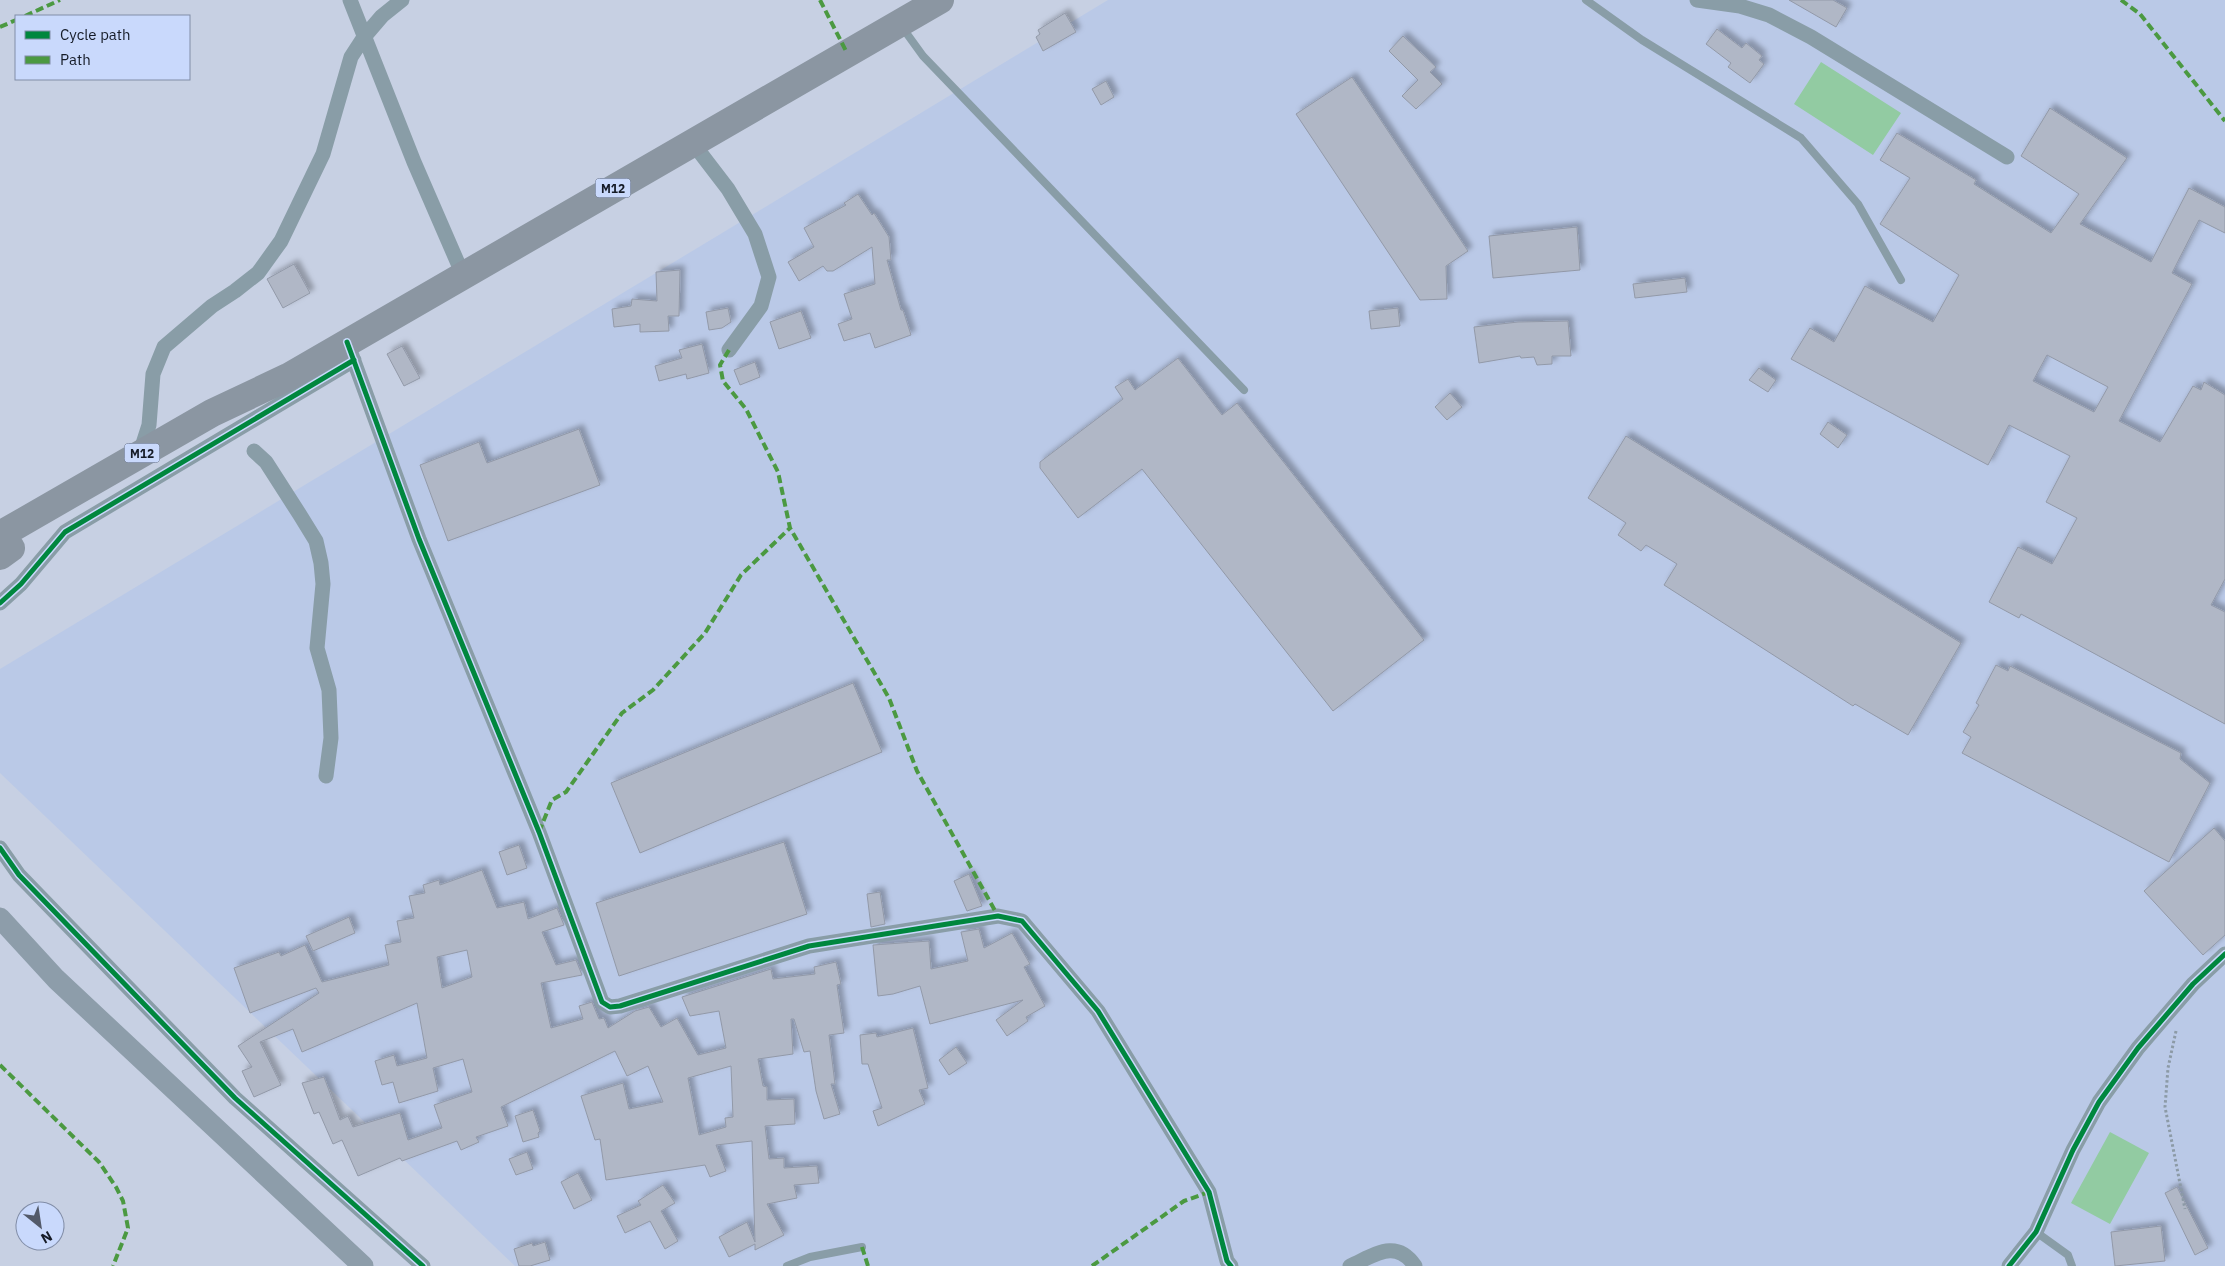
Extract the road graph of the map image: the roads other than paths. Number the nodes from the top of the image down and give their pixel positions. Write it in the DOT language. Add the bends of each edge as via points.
graph roads {
  1 [pos="350,0"];
  2 [pos="402,0"];
  3 [pos="940,0"];
  4 [pos="1586,0"];
  5 [pos="1697,0"];
  6 [pos="900,23"];
  7 [pos="364,37"];
  8 [pos="692,142"];
  9 [pos="2007,157"];
  10 [pos="463,275"];
  11 [pos="1901,280"];
  12 [pos="729,350"];
  13 [pos="351,351"];
  14 [pos="288,377"];
  15 [pos="1244,390"];
  16 [pos="254,451"];
  17 [pos="140,455"];
  18 [pos="3,548"];
  19 [pos="0,603"];
  20 [pos="326,776"];
  21 [pos="0,848"];
  22 [pos="0,918"];
  23 [pos="2225,954"];
  24 [pos="2036,1232"];
  25 [pos="862,1247"];
  26 [pos="363,1266"];
  27 [pos="423,1266"];
  28 [pos="788,1266"];
  29 [pos="1231,1266"];
  30 [pos="1350,1266"];
  31 [pos="1415,1266"];
  32 [pos="2009,1266"];
  33 [pos="2072,1266"];
  1 -- 7 [label="street"];
  2 -- 7 [label="street"];
  3 -- 6 [label="highway, M12"];
  4 -- 11 [label="lane" via="1642,40 1801,138 1858,204"];
  5 -- 9 [label="street" via="1740,6 1769,15 1811,37"];
  6 -- 8 [label="highway, M12"];
  6 -- 15 [label="lane" via="923,56"];
  7 -- 10 [label="street"];
  7 -- 17 [label="street" via="352,58 323,154 281,242 258,273 212,306 164,347 153,374 149,425"];
  8 -- 10 [label="highway, M12"];
  8 -- 12 [label="street" via="728,189 755,234 769,277 761,306"];
  10 -- 13 [label="highway, M12"];
  13 -- 14 [label="highway, M12"];
  13 -- 19 [label="street" via="65,532 21,584"];
  13 -- 29 [label="street" via="419,539 539,832 602,1002 610,1007 620,1006 809,946 998,916 1022,921 1098,1012 1209,1192"];
  14 -- 17 [label="highway, M12" via="212,413"];
  14 -- 18 [label="highway, M12" via="220,426"];
  16 -- 20 [label="street" via="266,462 316,541 321,563 323,584 317,648 329,690 331,738"];
  17 -- 18 [label="highway, M12"];
  21 -- 27 [label="street" via="19,876 235,1098"];
  22 -- 26 [label="main road" via="63,986"];
  23 -- 24 [label="street" via="2193,984 2150,1034 2099,1102"];
  24 -- 32 [label="street"];
  24 -- 33 [label="lane" via="2068,1255"];
  25 -- 28 [label="lane" via="810,1256"];
  30 -- 31 [label="street" via="1386,1251 1399,1250"];
}
